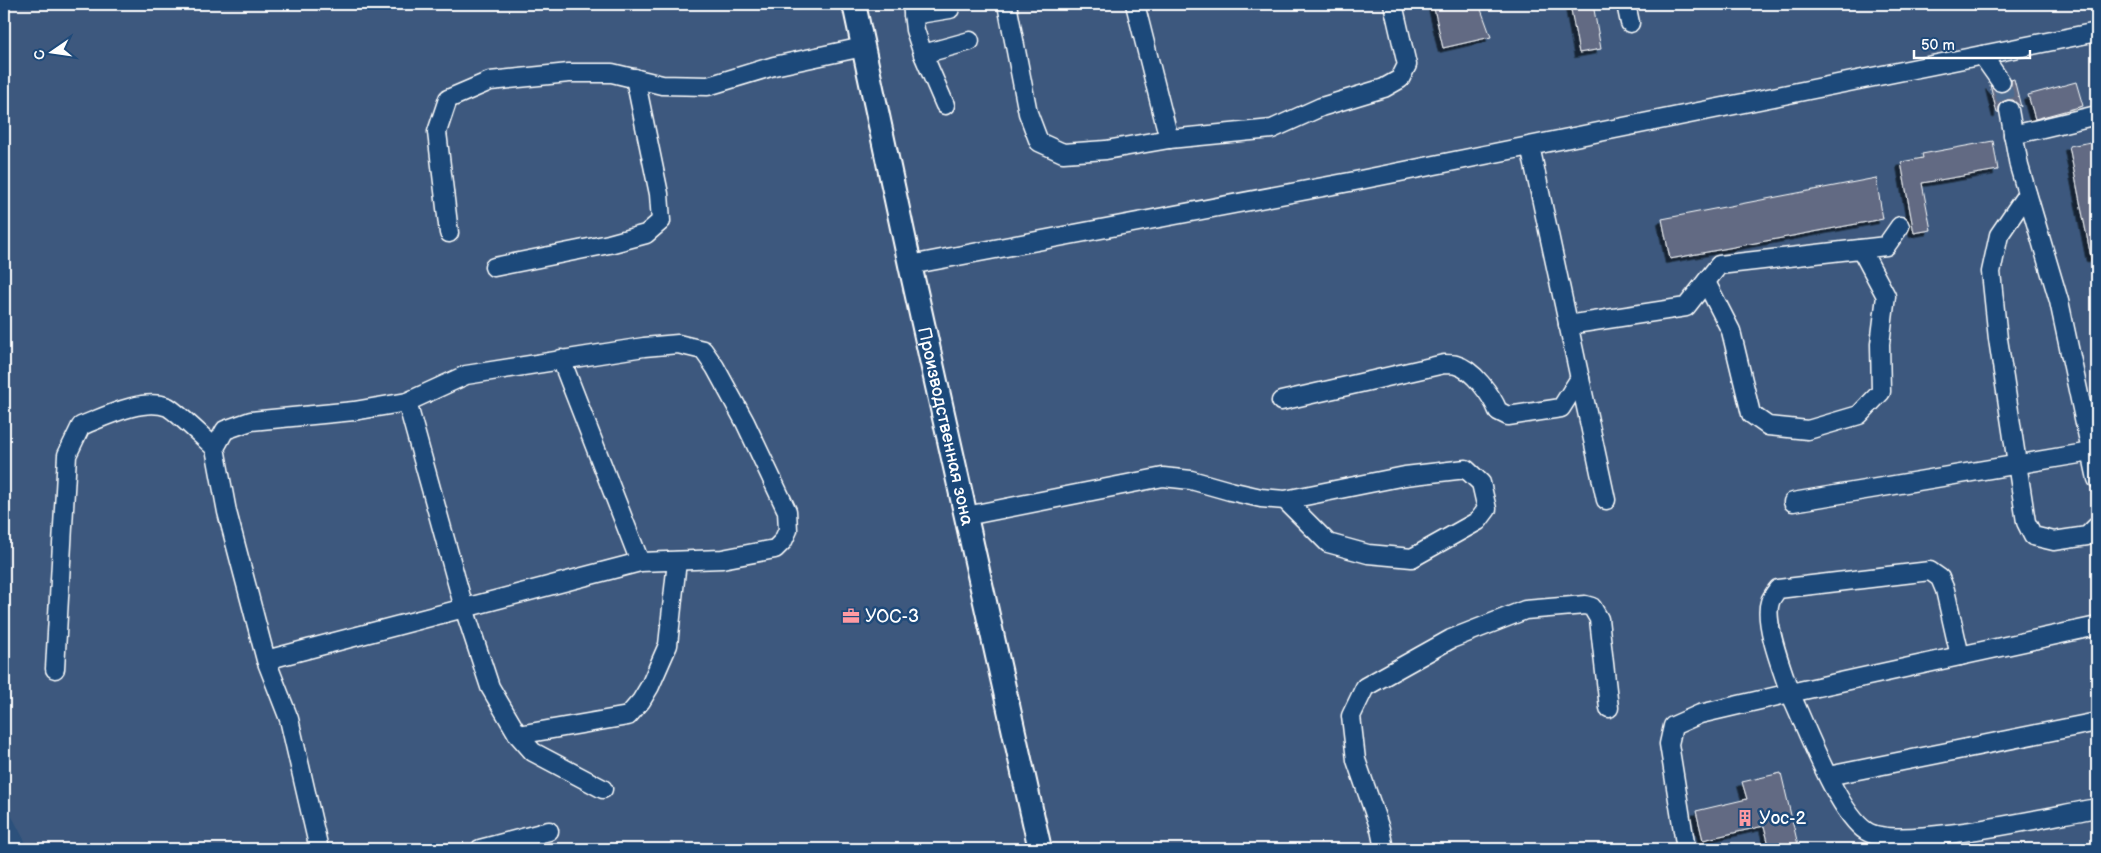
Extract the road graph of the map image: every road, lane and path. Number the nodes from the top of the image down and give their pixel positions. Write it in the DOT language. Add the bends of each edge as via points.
graph roads {
  1 [pos="854,4"];
  2 [pos="1007,4"];
  3 [pos="1134,4"];
  4 [pos="1393,4"];
  5 [pos="1626,4"];
  6 [pos="912,9"];
  7 [pos="950,9"];
  8 [pos="1630,24"];
  9 [pos="2097,32"];
  10 [pos="970,40"];
  11 [pos="863,47"];
  12 [pos="923,54"];
  13 [pos="1982,55"];
  14 [pos="635,78"];
  15 [pos="2001,82"];
  16 [pos="945,105"];
  17 [pos="2009,110"];
  18 [pos="2097,115"];
  19 [pos="2014,135"];
  20 [pos="1169,139"];
  21 [pos="1530,146"];
  22 [pos="2027,194"];
  23 [pos="1900,226"];
  24 [pos="449,232"];
  25 [pos="1861,249"];
  26 [pos="910,265"];
  27 [pos="494,267"];
  28 [pos="1706,282"];
  29 [pos="1568,325"];
  30 [pos="561,359"];
  31 [pos="1580,378"];
  32 [pos="1281,401"];
  33 [pos="407,402"];
  34 [pos="216,448"];
  35 [pos="2091,452"];
  36 [pos="2017,466"];
  37 [pos="2097,479"];
  38 [pos="1285,500"];
  39 [pos="1606,500"];
  40 [pos="1793,502"];
  41 [pos="966,516"];
  42 [pos="2097,526"];
  43 [pos="677,561"];
  44 [pos="640,562"];
  45 [pos="464,608"];
  46 [pos="2097,626"];
  47 [pos="1960,656"];
  48 [pos="266,660"];
  49 [pos="55,669"];
  50 [pos="1790,693"];
  51 [pos="1609,708"];
  52 [pos="2097,722"];
  53 [pos="518,735"];
  54 [pos="1828,776"];
  55 [pos="603,789"];
  56 [pos="2097,808"];
  57 [pos="549,831"];
  58 [pos="319,849"];
  59 [pos="480,849"];
  60 [pos="1040,849"];
  61 [pos="1384,849"];
  62 [pos="1686,849"];
  1 -- 11 [label="main road, Производственная зона"];
  2 -- 20 [label="street" via="1028,113 1039,142 1063,153 1106,150"];
  3 -- 20 [label="street"];
  4 -- 20 [label="street" via="1407,65 1400,79 1384,88 1321,107 1272,129"];
  5 -- 8 [label="street"];
  6 -- 7 [label="street"];
  6 -- 12 [label="street"];
  9 -- 13 [label="street"];
  10 -- 12 [label="street"];
  11 -- 14 [label="street" via="774,66 708,86 662,85"];
  11 -- 26 [label="main road, Производственная зона"];
  12 -- 16 [label="street"];
  13 -- 15 [label="street"];
  13 -- 21 [label="street"];
  14 -- 24 [label="street" via="612,73 569,73 490,81 448,99 437,132"];
  14 -- 27 [label="street" via="659,194 660,221 646,234"];
  17 -- 19 [label="street"];
  18 -- 19 [label="street"];
  19 -- 22 [label="street"];
  21 -- 26 [label="street"];
  21 -- 29 [label="street"];
  22 -- 35 [label="street" via="2059,301"];
  22 -- 36 [label="street" via="2000,235 1991,272"];
  23 -- 25 [label="street" via="1886,246"];
  25 -- 28 [label="street" via="1719,265"];
  25 -- 28 [label="street" via="1886,296 1880,344 1881,392 1859,415 1808,430 1768,426 1751,414 1731,331"];
  26 -- 41 [label="main road, Производственная зона"];
  28 -- 29 [label="street" via="1686,307"];
  29 -- 31 [label="street"];
  30 -- 33 [label="street" via="466,375"];
  30 -- 43 [label="street" via="678,344 703,350 715,367 787,511 788,530 784,541 775,549 722,560"];
  30 -- 44 [label="street"];
  31 -- 32 [label="street" via="1562,408 1508,416 1498,411 1492,396 1471,374 1458,365 1444,364"];
  31 -- 39 [label="street"];
  33 -- 34 [label="street" via="354,411 251,421 225,430"];
  33 -- 45 [label="street"];
  34 -- 48 [label="street" via="227,512"];
  34 -- 49 [label="street" via="168,408 160,406 133,407 81,426 67,455"];
  35 -- 36 [label="street"];
  35 -- 37 [label="street"];
  36 -- 40 [label="street"];
  36 -- 42 [label="street" via="2026,522 2033,536 2054,541 2086,536"];
  38 -- 38 [label="street" via="1405,476 1466,469 1481,483 1487,509 1478,521 1412,558 1368,554 1328,543"];
  38 -- 41 [label="street" via="1260,498 1191,480 1163,477"];
  41 -- 60 [label="main road, Производственная зона"];
  43 -- 44 [label="street"];
  43 -- 53 [label="street" via="668,645 641,700 628,716"];
  44 -- 45 [label="street"];
  45 -- 48 [label="street"];
  45 -- 53 [label="street" via="490,688"];
  46 -- 47 [label="street"];
  47 -- 50 [label="street"];
  47 -- 50 [label="street" via="1945,590 1940,578 1930,571 1778,589 1769,603 1772,638"];
  48 -- 58 [label="street" via="289,719"];
  50 -- 54 [label="street"];
  50 -- 62 [label="street" via="1700,714 1673,726 1669,744"];
  51 -- 61 [label="street" via="1599,619 1592,608 1585,605 1525,610 1451,639 1365,687 1350,716 1356,760"];
  52 -- 54 [label="street"];
  53 -- 55 [label="street" via="532,752"];
  54 -- 56 [label="street" via="1838,799 1852,816 1866,831 1884,838 1928,837"];
  57 -- 59 [label="street"];
}
